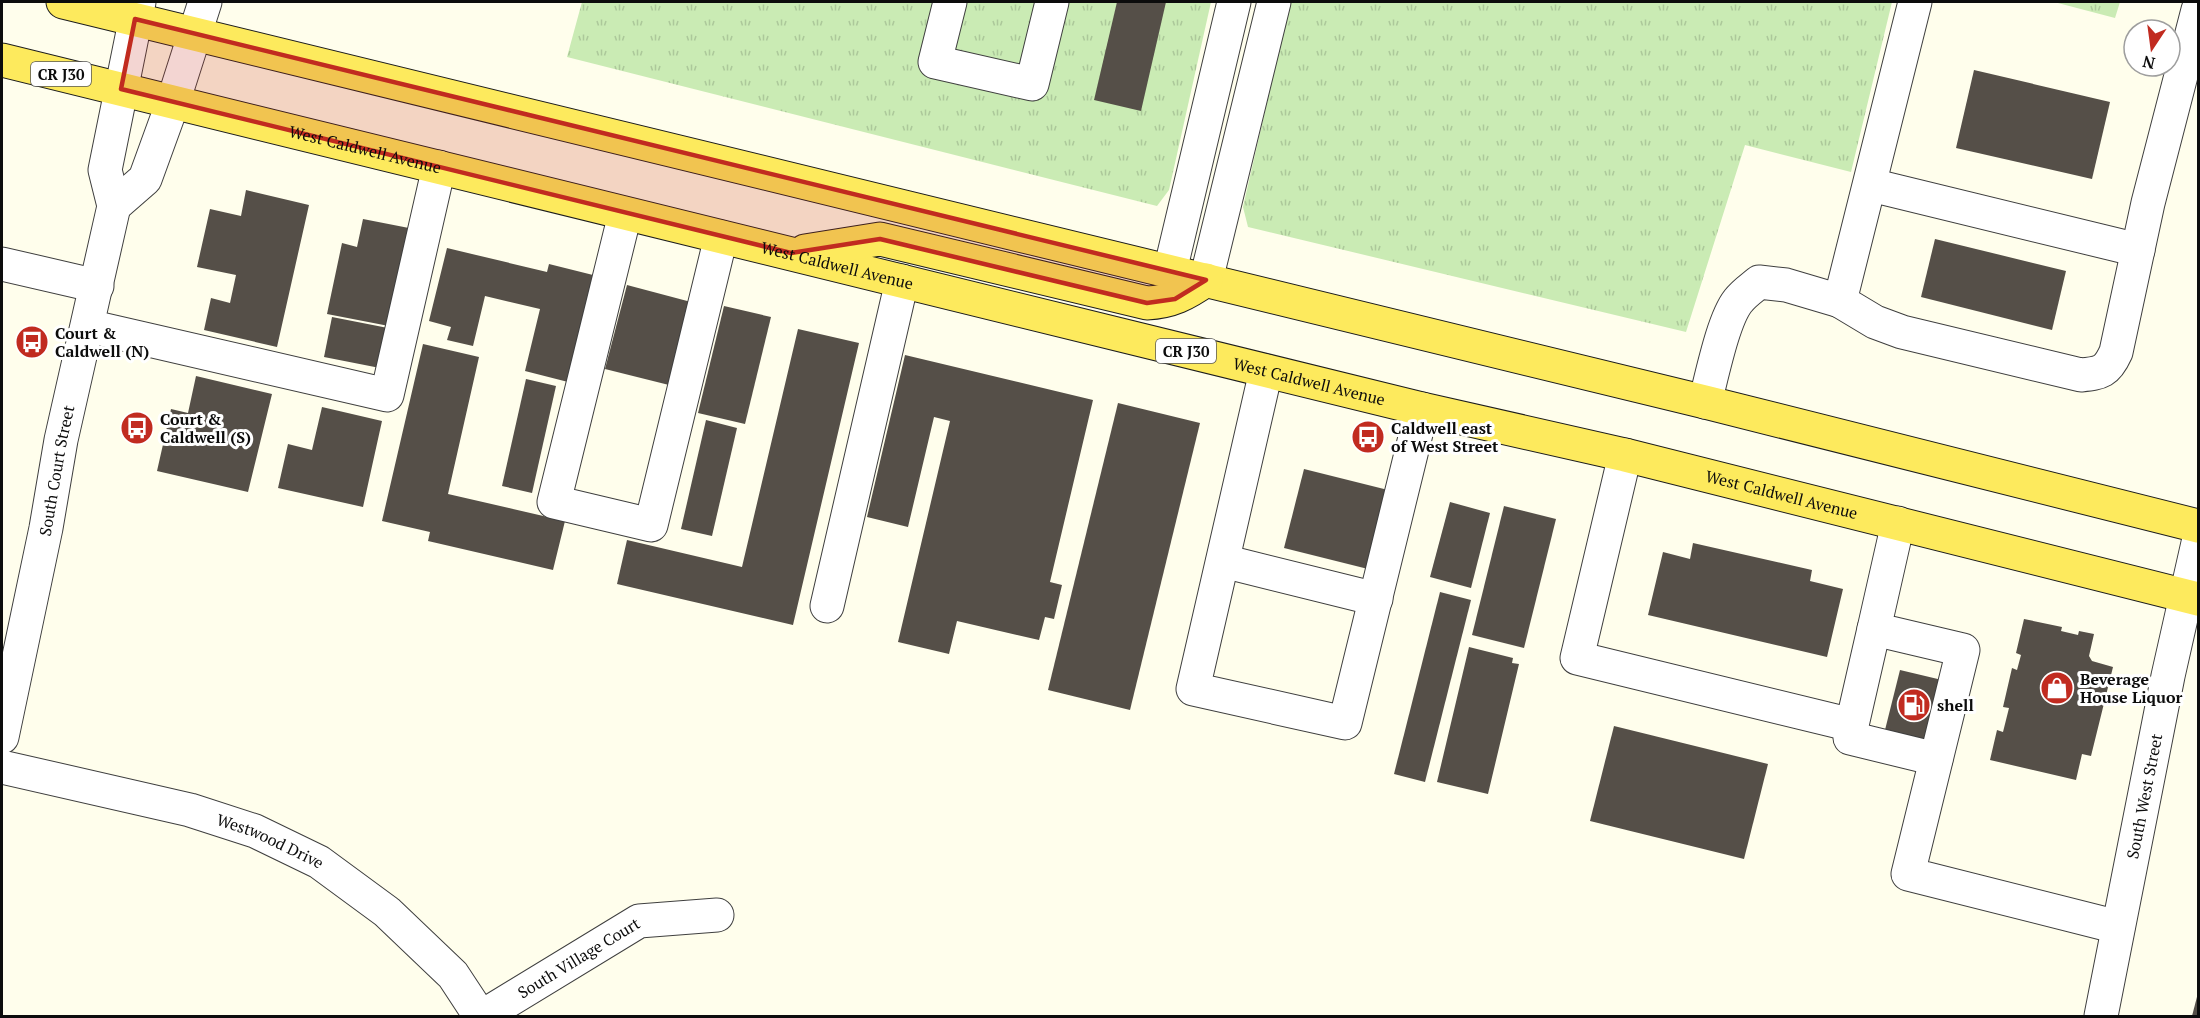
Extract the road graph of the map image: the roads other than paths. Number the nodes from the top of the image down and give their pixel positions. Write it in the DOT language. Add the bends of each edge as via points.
graph roads {
  1 [pos="63,2"];
  2 [pos="204,2"];
  3 [pos="950,2"];
  4 [pos="1052,2"];
  5 [pos="1233,2"];
  6 [pos="1274,2"];
  7 [pos="1916,2"];
  8 [pos="137,10"];
  9 [pos="2199,10"];
  10 [pos="195,34"];
  11 [pos="2,60"];
  12 [pos="121,89"];
  13 [pos="173,102"];
  14 [pos="439,167"];
  15 [pos="1871,185"];
  16 [pos="114,206"];
  17 [pos="625,214"];
  18 [pos="721,237"];
  19 [pos="2138,250"];
  20 [pos="791,253"];
  21 [pos="2,264"];
  22 [pos="1170,271"];
  23 [pos="1206,280"];
  24 [pos="902,281"];
  25 [pos="97,286"];
  26 [pos="1840,301"];
  27 [pos="88,326"];
  28 [pos="1266,371"];
  29 [pos="1705,402"];
  30 [pos="1422,409"];
  31 [pos="1624,455"];
  32 [pos="1898,523"];
  33 [pos="2199,526"];
  34 [pos="2199,543"];
  35 [pos="1223,561"];
  36 [pos="2192,597"];
  37 [pos="1376,599"];
  38 [pos="827,606"];
  39 [pos="1874,629"];
  40 [pos="1852,725"];
  41 [pos="2,737"];
  42 [pos="1936,759"];
  43 [pos="2,767"];
  44 [pos="717,915"];
  45 [pos="2118,927"];
  46 [pos="481,1017"];
  47 [pos="2101,1017"];
  1 -- 8 [label="main road"];
  2 -- 10 [label="street"];
  3 -- 4 [label="street" via="935,62 1032,84"];
  5 -- 22 [label="street"];
  6 -- 23 [label="street"];
  7 -- 15 [label="street"];
  8 -- 10 [label="main road"];
  8 -- 12 [label="street, South Court Street"];
  9 -- 19 [label="street"];
  10 -- 13 [label="street"];
  10 -- 22 [label="main road"];
  11 -- 12 [label="main road, CR J30"];
  12 -- 13 [label="main road, CR J30"];
  12 -- 16 [label="street, South Court Street" via="105,170"];
  13 -- 14 [label="main road, West Caldwell Avenue / CR J30"];
  13 -- 16 [label="street" via="145,179"];
  14 -- 17 [label="main road, West Caldwell Avenue / CR J30"];
  14 -- 27 [label="street" via="387,394"];
  15 -- 19 [label="street"];
  15 -- 26 [label="street"];
  16 -- 25 [label="street, South Court Street"];
  17 -- 18 [label="main road, West Caldwell Avenue / CR J30"];
  17 -- 18 [label="street" via="554,502 641,523 651,525"];
  18 -- 20 [label="main road, West Caldwell Avenue / CR J30"];
  19 -- 26 [label="street" via="2116,352 2109,366 2097,374 2081,375 1902,332 1875,322"];
  20 -- 23 [label="main road" via="880,239 1147,303 1175,299"];
  20 -- 24 [label="main road, West Caldwell Avenue / CR J30"];
  21 -- 25 [label="street"];
  22 -- 23 [label="main road"];
  23 -- 29 [label="main road"];
  24 -- 28 [label="main road, West Caldwell Avenue / CR J30"];
  24 -- 38 [label="street"];
  25 -- 27 [label="street, South Court Street"];
  26 -- 29 [label="street" via="1786,285 1759,282 1748,290 1729,318"];
  27 -- 41 [label="street, South Court Street" via="61,440"];
  28 -- 30 [label="main road, West Caldwell Avenue / CR J30"];
  28 -- 35 [label="street"];
  29 -- 33 [label="main road"];
  30 -- 31 [label="main road, West Caldwell Avenue / CR J30"];
  30 -- 37 [label="street"];
  31 -- 32 [label="main road, West Caldwell Avenue / CR J30"];
  31 -- 40 [label="street" via="1577,658"];
  32 -- 36 [label="main road, West Caldwell Avenue / CR J30"];
  32 -- 39 [label="street"];
  34 -- 36 [label="street, South West Street"];
  35 -- 37 [label="street"];
  35 -- 37 [label="street" via="1193,689 1345,723"];
  36 -- 45 [label="street, South West Street"];
  39 -- 40 [label="street"];
  39 -- 42 [label="street" via="1963,650"];
  40 -- 42 [label="street" via="1850,738"];
  42 -- 45 [label="street" via="1908,874"];
  43 -- 46 [label="street, Westwood Drive" via="190,810 255,831 319,862 387,912 453,975"];
  44 -- 46 [label="street, South Village Court" via="639,921"];
  45 -- 47 [label="street, South West Street"];
}
